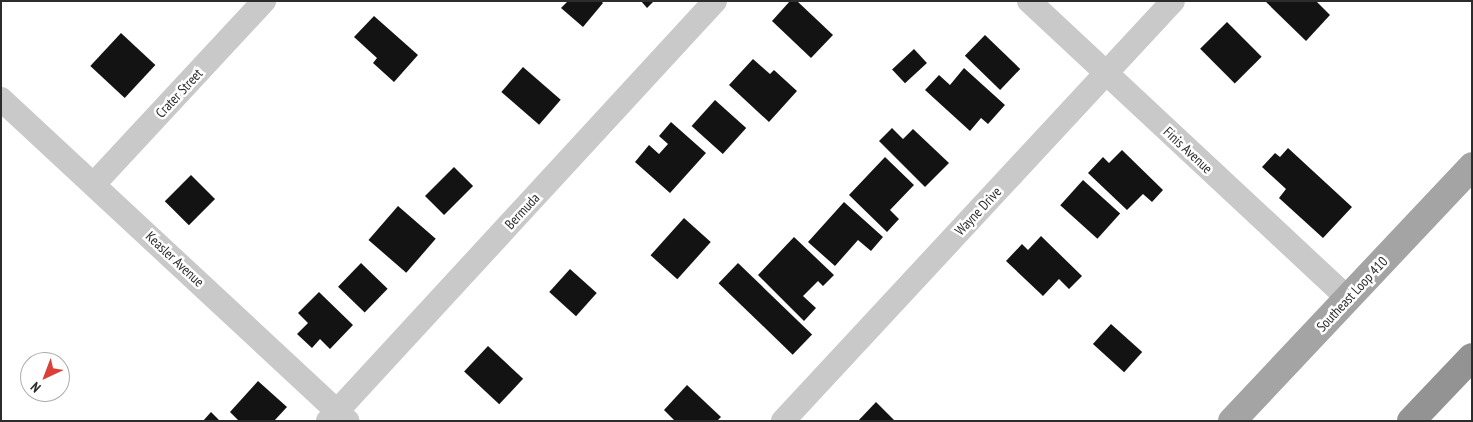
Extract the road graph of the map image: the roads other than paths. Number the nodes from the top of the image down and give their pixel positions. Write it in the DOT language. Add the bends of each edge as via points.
graph roads {
  1 [pos="264,1"];
  2 [pos="715,1"];
  3 [pos="1029,1"];
  4 [pos="1174,1"];
  5 [pos="1107,74"];
  6 [pos="1,99"];
  7 [pos="1472,166"];
  8 [pos="94,184"];
  9 [pos="1348,298"];
  10 [pos="1472,357"];
  11 [pos="338,417"];
  12 [pos="783,421"];
  13 [pos="1232,421"];
  14 [pos="1411,421"];
  1 -- 8 [label="street, Crater Street"];
  2 -- 11 [label="street, Bermuda"];
  3 -- 5 [label="street, Finis Avenue"];
  4 -- 5 [label="street, Wayne Drive"];
  5 -- 9 [label="street, Finis Avenue"];
  5 -- 12 [label="street, Wayne Drive"];
  6 -- 8 [label="street, Keasler Avenue"];
  7 -- 9 [label="main road, Southeast Loop 410"];
  8 -- 11 [label="street, Keasler Avenue"];
  9 -- 13 [label="main road, Southeast Loop 410"];
  10 -- 14 [label="highway"];
}
